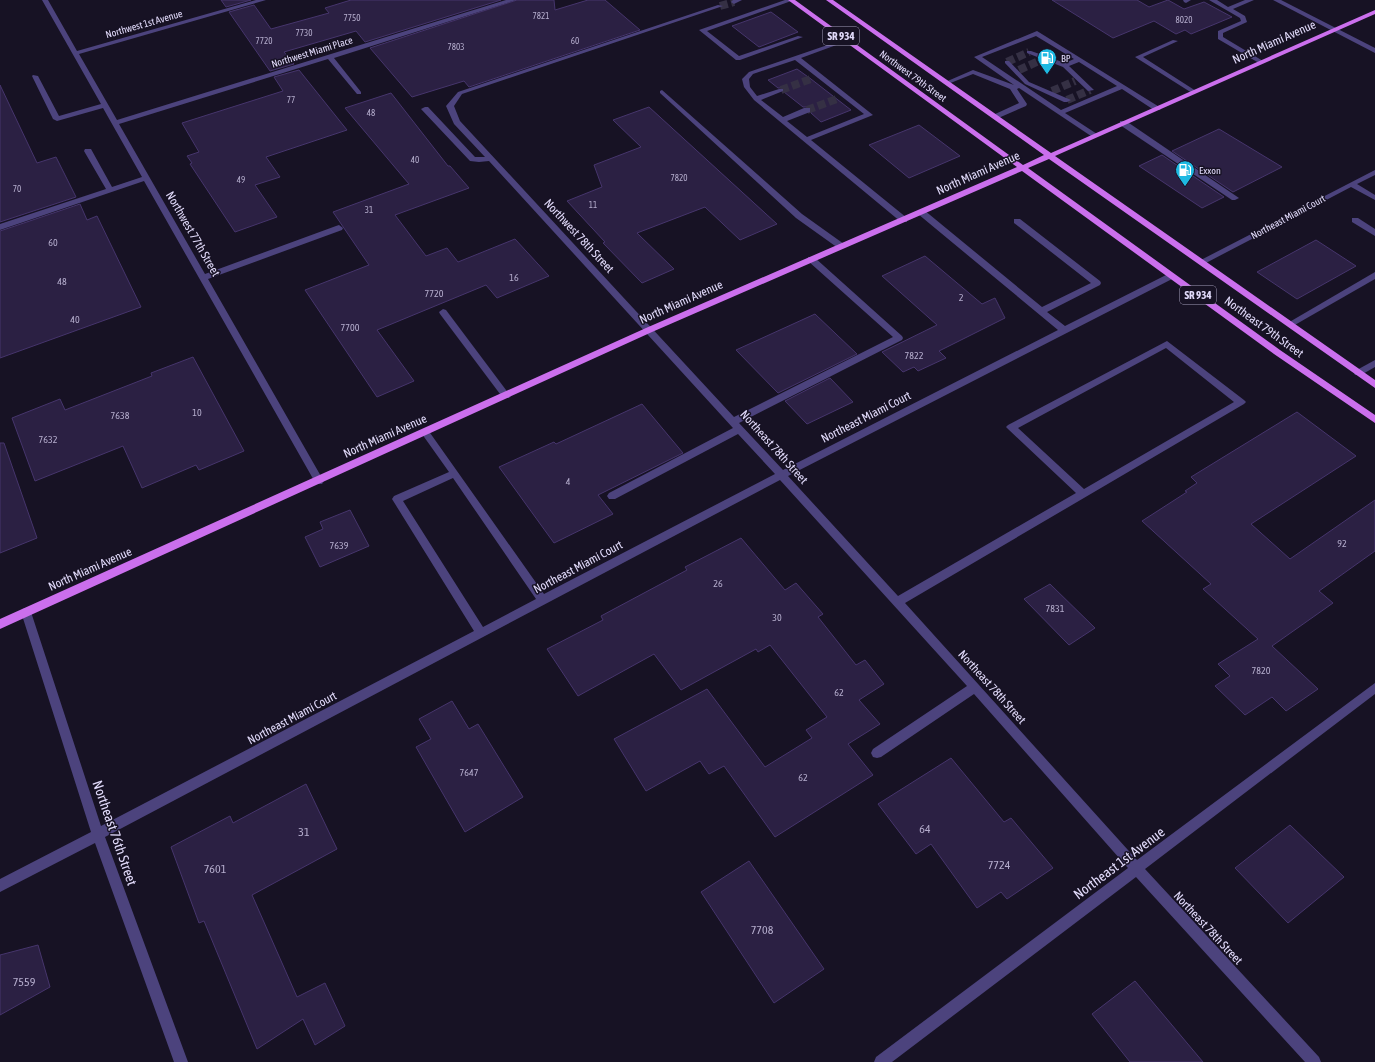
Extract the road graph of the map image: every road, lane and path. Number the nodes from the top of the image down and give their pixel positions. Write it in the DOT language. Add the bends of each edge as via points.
graph roads {
  1 [pos="45,0"];
  2 [pos="263,0"];
  3 [pos="513,0"];
  4 [pos="791,0"];
  5 [pos="829,0"];
  6 [pos="1212,0"];
  7 [pos="1250,0"];
  8 [pos="1279,0"];
  9 [pos="720,6"];
  10 [pos="1228,9"];
  11 [pos="1375,12"];
  12 [pos="1334,30"];
  13 [pos="800,37"];
  14 [pos="847,40"];
  15 [pos="1175,41"];
  16 [pos="1375,51"];
  17 [pos="1029,52"];
  18 [pos="76,54"];
  19 [pos="330,57"];
  20 [pos="796,58"];
  21 [pos="1079,59"];
  22 [pos="1041,60"];
  23 [pos="1006,62"];
  24 [pos="1261,62"];
  25 [pos="1065,66"];
  26 [pos="1019,70"];
  27 [pos="35,76"];
  28 [pos="818,76"];
  29 [pos="811,79"];
  30 [pos="1075,81"];
  31 [pos="946,82"];
  32 [pos="1020,86"];
  33 [pos="1122,86"];
  34 [pos="781,90"];
  35 [pos="1090,90"];
  36 [pos="1052,91"];
  37 [pos="662,92"];
  38 [pos="1194,92"];
  39 [pos="359,93"];
  40 [pos="845,96"];
  41 [pos="756,99"];
  42 [pos="837,99"];
  43 [pos="1067,100"];
  44 [pos="106,105"];
  45 [pos="1157,108"];
  46 [pos="425,109"];
  47 [pos="807,110"];
  48 [pos="1060,113"];
  49 [pos="996,118"];
  50 [pos="782,120"];
  51 [pos="116,123"];
  52 [pos="1123,123"];
  53 [pos="1094,136"];
  54 [pos="806,140"];
  55 [pos="88,151"];
  56 [pos="1050,156"];
  57 [pos="491,158"];
  58 [pos="1022,168"];
  59 [pos="1375,172"];
  60 [pos="147,178"];
  61 [pos="1352,184"];
  62 [pos="110,190"];
  63 [pos="1235,198"];
  64 [pos="1375,198"];
  65 [pos="921,212"];
  66 [pos="904,220"];
  67 [pos="1355,220"];
  68 [pos="1018,221"];
  69 [pos="0,227"];
  70 [pos="340,228"];
  71 [pos="1375,232"];
  72 [pos="841,246"];
  73 [pos="811,259"];
  74 [pos="1201,262"];
  75 [pos="1375,275"];
  76 [pos="1171,276"];
  77 [pos="204,277"];
  78 [pos="1042,311"];
  79 [pos="443,312"];
  80 [pos="1290,324"];
  81 [pos="649,330"];
  82 [pos="1064,330"];
  83 [pos="1375,363"];
  84 [pos="1358,373"];
  85 [pos="1375,385"];
  86 [pos="506,396"];
  87 [pos="1375,420"];
  88 [pos="736,425"];
  89 [pos="425,432"];
  90 [pos="455,473"];
  91 [pos="781,475"];
  92 [pos="319,481"];
  93 [pos="1083,494"];
  94 [pos="612,496"];
  95 [pos="543,601"];
  96 [pos="897,602"];
  97 [pos="26,612"];
  98 [pos="0,624"];
  99 [pos="481,633"];
  100 [pos="975,687"];
  101 [pos="1375,688"];
  102 [pos="877,753"];
  103 [pos="98,835"];
  104 [pos="1136,868"];
  105 [pos="0,886"];
  106 [pos="181,1062"];
  107 [pos="881,1062"];
  108 [pos="1314,1062"];
  1 -- 18 [label="street, Northwest 77th Street"];
  2 -- 18 [label="street, Northwest 1st Avenue"];
  3 -- 19 [label="street, Northwest Miami Place"];
  4 -- 13 [label="street" via="702,30 738,59"];
  4 -- 14 [label="main road, Northwest 79th Street / SR 934"];
  5 -- 31 [label="main road, Northwest 79th Street"];
  6 -- 10 [label="street"];
  7 -- 10 [label="street"];
  8 -- 12 [label="street"];
  9 -- 57 [label="street, Northwest 78th Street" via="460,93 450,106 457,122"];
  10 -- 24 [label="street" via="1243,17 1244,22 1220,32 1220,38"];
  11 -- 12 [label="main road, North Miami Avenue"];
  12 -- 16 [label="street"];
  12 -- 24 [label="main road, North Miami Avenue"];
  14 -- 20 [label="street"];
  14 -- 58 [label="main road, Northwest 79th Street / SR 934"];
  15 -- 38 [label="street" via="1138,57"];
  17 -- 25 [label="street"];
  18 -- 44 [label="street, Northwest 77th Street"];
  19 -- 39 [label="street"];
  19 -- 51 [label="street, Northwest Miami Place"];
  20 -- 28 [label="street"];
  20 -- 41 [label="street" via="751,73 745,79 747,87"];
  21 -- 25 [label="street"];
  21 -- 32 [label="street" via="1037,33 978,57"];
  21 -- 33 [label="street"];
  22 -- 25 [label="street"];
  23 -- 32 [label="street"];
  24 -- 38 [label="main road, North Miami Avenue"];
  25 -- 30 [label="street"];
  25 -- 35 [label="street"];
  26 -- 32 [label="street"];
  27 -- 44 [label="street" via="57,120"];
  28 -- 29 [label="street"];
  28 -- 40 [label="street"];
  31 -- 32 [label="street" via="973,72"];
  31 -- 49 [label="main road, Northwest 79th Street"];
  32 -- 36 [label="street"];
  32 -- 43 [label="street"];
  32 -- 48 [label="street"];
  32 -- 49 [label="street" via="1023,104"];
  33 -- 45 [label="street"];
  33 -- 48 [label="street"];
  34 -- 41 [label="street"];
  37 -- 72 [label="street" via="799,216"];
  38 -- 45 [label="main road, North Miami Avenue"];
  40 -- 42 [label="street"];
  40 -- 54 [label="street" via="869,115"];
  41 -- 50 [label="street"];
  44 -- 51 [label="street, Northwest 77th Street"];
  45 -- 52 [label="main road, North Miami Avenue"];
  46 -- 57 [label="street" via="473,159"];
  47 -- 50 [label="street"];
  48 -- 53 [label="street"];
  49 -- 56 [label="main road, Northwest 79th Street"];
  50 -- 54 [label="street"];
  51 -- 60 [label="street, Northwest 77th Street"];
  52 -- 53 [label="main road, North Miami Avenue"];
  52 -- 63 [label="street"];
  53 -- 56 [label="main road, North Miami Avenue"];
  54 -- 66 [label="street"];
  55 -- 62 [label="street"];
  56 -- 58 [label="main road, North Miami Avenue"];
  56 -- 74 [label="main road, Northeast 79th Street"];
  57 -- 81 [label="street, Northwest 78th Street"];
  58 -- 65 [label="main road, North Miami Avenue"];
  58 -- 76 [label="main road, Northeast 79th Street / SR 934"];
  59 -- 61 [label="street, Northeast Miami Court"];
  60 -- 62 [label="street"];
  60 -- 77 [label="street, Northwest 77th Street"];
  61 -- 64 [label="street"];
  61 -- 74 [label="street, Northeast Miami Court"];
  62 -- 69 [label="street"];
  65 -- 66 [label="main road, North Miami Avenue"];
  65 -- 78 [label="street"];
  66 -- 72 [label="main road, North Miami Avenue"];
  67 -- 71 [label="street"];
  68 -- 78 [label="street" via="1097,283"];
  70 -- 77 [label="street"];
  72 -- 73 [label="main road, North Miami Avenue"];
  73 -- 81 [label="main road, North Miami Avenue"];
  73 -- 88 [label="street" via="899,338"];
  74 -- 80 [label="main road, Northeast 79th Street"];
  75 -- 80 [label="street"];
  76 -- 82 [label="street, Northeast Miami Court"];
  76 -- 87 [label="main road, Northeast 79th Street / SR 934"];
  77 -- 92 [label="street, Northwest 77th Street"];
  78 -- 82 [label="street"];
  79 -- 86 [label="street"];
  80 -- 84 [label="main road, Northeast 79th Street"];
  81 -- 86 [label="main road, North Miami Avenue"];
  81 -- 88 [label="street, Northeast 78th Street"];
  82 -- 91 [label="street, Northeast Miami Court"];
  83 -- 84 [label="street"];
  84 -- 85 [label="main road, Northeast 79th Street"];
  86 -- 89 [label="main road, North Miami Avenue"];
  88 -- 91 [label="street, Northeast 78th Street"];
  88 -- 94 [label="street"];
  89 -- 90 [label="street"];
  89 -- 92 [label="main road, North Miami Avenue"];
  90 -- 95 [label="street"];
  90 -- 99 [label="street" via="397,500"];
  91 -- 95 [label="street, Northeast Miami Court"];
  91 -- 96 [label="street, Northeast 78th Street"];
  92 -- 97 [label="main road, North Miami Avenue"];
  93 -- 93 [label="street" via="1214,417 1241,402 1167,344 1011,427"];
  93 -- 96 [label="street"];
  95 -- 99 [label="street, Northeast Miami Court"];
  96 -- 100 [label="street, Northeast 78th Street"];
  97 -- 98 [label="main road, North Miami Avenue"];
  97 -- 103 [label="street, Northeast 76th Street"];
  99 -- 103 [label="street, Northeast Miami Court"];
  100 -- 102 [label="street"];
  100 -- 104 [label="street, Northeast 78th Street"];
  101 -- 104 [label="street, Northeast 1st Avenue"];
  103 -- 105 [label="street, Northeast Miami Court"];
  103 -- 106 [label="street, Northeast 76th Street"];
  104 -- 107 [label="street, Northeast 1st Avenue"];
  104 -- 108 [label="street, Northeast 78th Street"];
}
